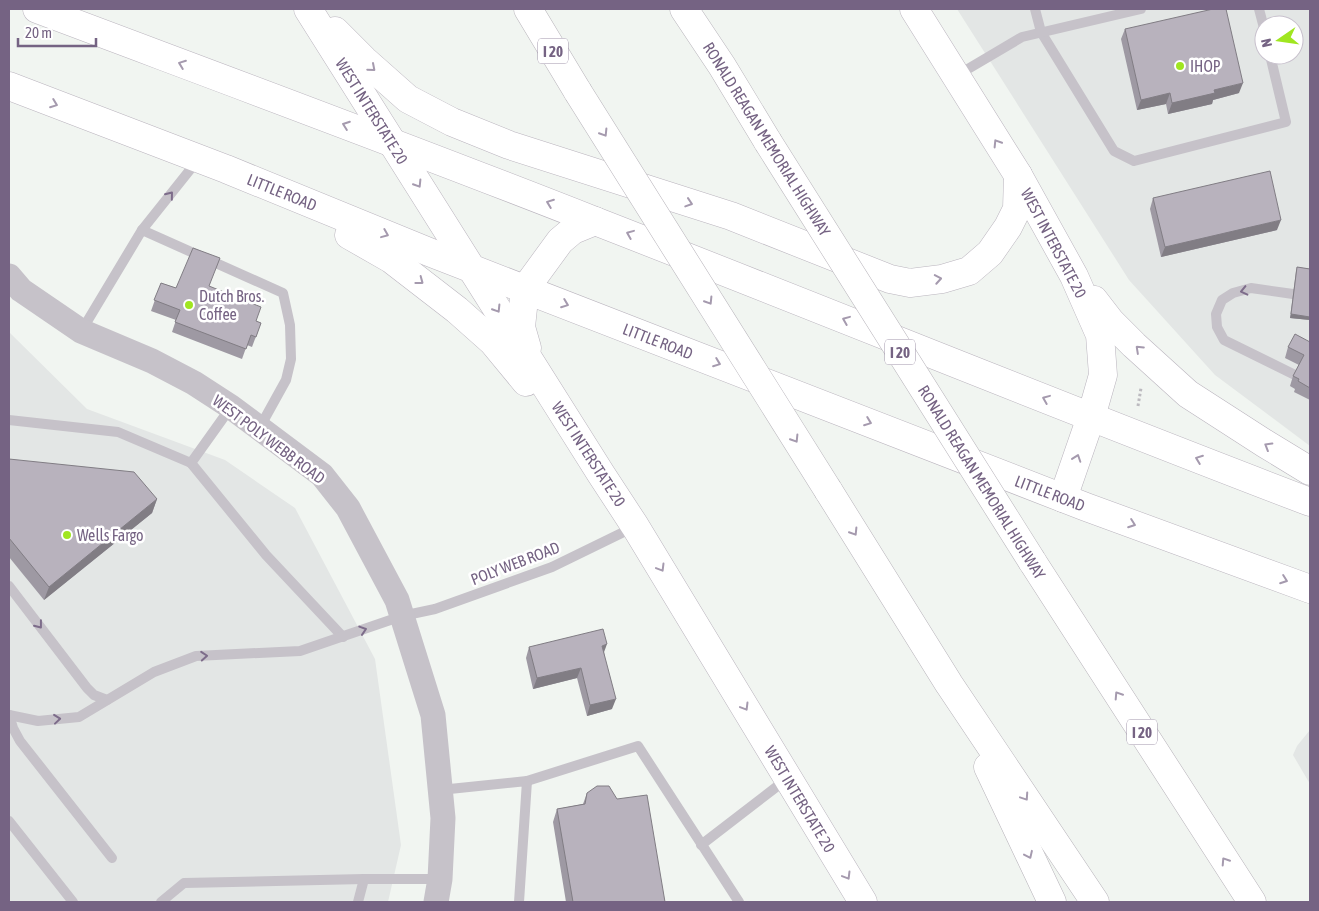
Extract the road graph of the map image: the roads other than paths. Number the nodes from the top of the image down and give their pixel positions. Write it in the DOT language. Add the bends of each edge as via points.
graph roads {
  1 [pos="38,9"];
  2 [pos="308,9"];
  3 [pos="313,9"];
  4 [pos="517,9"];
  5 [pos="528,9"];
  6 [pos="684,9"];
  7 [pos="694,9"];
  8 [pos="914,9"];
  9 [pos="1035,9"];
  10 [pos="1139,9"];
  11 [pos="1041,32"];
  12 [pos="1272,65"];
  13 [pos="722,66"];
  14 [pos="956,76"];
  15 [pos="572,83"];
  16 [pos="9,86"];
  17 [pos="391,142"];
  18 [pos="199,159"];
  19 [pos="226,169"];
  20 [pos="1018,175"];
  21 [pos="595,221"];
  22 [pos="142,230"];
  23 [pos="471,268"];
  24 [pos="1074,276"];
  25 [pos="15,287"];
  26 [pos="525,289"];
  27 [pos="1293,294"];
  28 [pos="81,331"];
  29 [pos="532,365"];
  30 [pos="1295,375"];
  31 [pos="231,407"];
  32 [pos="1092,417"];
  33 [pos="9,420"];
  34 [pos="259,428"];
  35 [pos="191,463"];
  36 [pos="1310,471"];
  37 [pos="601,474"];
  38 [pos="1063,498"];
  39 [pos="1310,502"];
  40 [pos="635,526"];
  41 [pos="9,586"];
  42 [pos="1310,589"];
  43 [pos="402,616"];
  44 [pos="343,636"];
  45 [pos="949,684"];
  46 [pos="107,700"];
  47 [pos="9,715"];
  48 [pos="788,778"];
  49 [pos="527,781"];
  50 [pos="440,790"];
  51 [pos="9,821"];
  52 [pos="701,844"];
  53 [pos="112,858"];
  54 [pos="364,879"];
  55 [pos="438,891"];
  56 [pos="73,902"];
  57 [pos="160,902"];
  58 [pos="358,902"];
  59 [pos="518,902"];
  60 [pos="739,902"];
  61 [pos="863,902"];
  62 [pos="1052,902"];
  63 [pos="1095,902"];
  64 [pos="1252,902"];
  17 -- 1 [label="main road, one-way"];
  2 -- 17 [label="main road, WEST INTERSTATE 20"];
  3 -- 20 [label="main road, one-way" via="408,99 452,122 509,146 731,216 890,279 910,283 942,280 969,270 990,253 1017,209"];
  4 -- 15 [label="main road"];
  5 -- 15 [label="main road, I 20"];
  6 -- 13 [label="main road, RONALD REAGAN MEMORIAL HIGHWAY / I 20"];
  7 -- 13 [label="main road"];
  8 -- 14 [label="main road, WEST INTERSTATE 20"];
  9 -- 11 [label="lane"];
  10 -- 11 [label="lane"];
  11 -- 12 [label="lane" via="1114,151 1134,162 1286,122"];
  11 -- 14 [label="lane" via="1022,37"];
  64 -- 13 [label="main road, RONALD REAGAN MEMORIAL HIGHWAY / I 20, one-way, bridge" via="1032,562"];
  20 -- 14 [label="main road, WEST INTERSTATE 20, one-way"];
  15 -- 45 [label="main road, I 20, one-way, bridge"];
  16 -- 18 [label="main road, LITTLE ROAD, one-way"];
  21 -- 17 [label="main road, one-way"];
  17 -- 23 [label="main road, WEST INTERSTATE 20, one-way"];
  18 -- 19 [label="main road, LITTLE ROAD"];
  22 -- 18 [label="lane, one-way"];
  19 -- 23 [label="main road, LITTLE ROAD, one-way"];
  19 -- 37 [label="main road, one-way" via="391,259 457,310 493,342"];
  20 -- 24 [label="main road, WEST INTERSTATE 20"];
  21 -- 26 [label="main road" via="573,230 560,241"];
  32 -- 21 [label="main road, one-way"];
  22 -- 28 [label="lane"];
  22 -- 34 [label="lane" via="283,293 290,325 291,359 286,380"];
  23 -- 26 [label="main road, LITTLE ROAD"];
  23 -- 29 [label="main road, WEST INTERSTATE 20, one-way"];
  24 -- 32 [label="main road, WEST INTERSTATE 20" via="1100,335 1103,375"];
  36 -- 24 [label="main road, one-way" via="1188,394 1111,322"];
  25 -- 28 [label="street, WEST POLY WEBB ROAD"];
  26 -- 29 [label="main road" via="521,327"];
  26 -- 38 [label="main road, LITTLE ROAD, one-way"];
  27 -- 30 [label="lane, one-way" via="1251,288 1222,300 1216,314 1217,327 1224,340"];
  28 -- 31 [label="street, WEST POLY WEBB ROAD" via="152,361"];
  29 -- 37 [label="main road, WEST INTERSTATE 20"];
  31 -- 34 [label="street, WEST POLY WEBB ROAD"];
  31 -- 35 [label="lane"];
  38 -- 32 [label="main road, WEST INTERSTATE 20, one-way"];
  39 -- 32 [label="main road, one-way"];
  33 -- 35 [label="lane" via="118,432"];
  34 -- 43 [label="street, WEST POLY WEBB ROAD" via="322,475 348,508 397,600"];
  35 -- 44 [label="lane" via="266,555"];
  37 -- 40 [label="main road, WEST INTERSTATE 20"];
  38 -- 42 [label="main road, LITTLE ROAD, one-way"];
  40 -- 43 [label="lane, POLY WEB ROAD" via="552,567 435,609"];
  40 -- 48 [label="main road, WEST INTERSTATE 20, one-way"];
  41 -- 46 [label="lane, one-way" via="87,688"];
  44 -- 43 [label="lane, POLY WEB ROAD, one-way"];
  43 -- 50 [label="street, WEST POLY WEBB ROAD" via="433,715"];
  46 -- 44 [label="lane, POLY WEB ROAD, one-way" via="154,672 196,656 300,651"];
  45 -- 62 [label="main road, one-way"];
  45 -- 63 [label="main road, I 20, one-way"];
  47 -- 46 [label="lane, POLY WEB ROAD, one-way" via="38,721 79,717"];
  47 -- 53 [label="lane" via="20,741"];
  48 -- 52 [label="lane"];
  48 -- 61 [label="main road, WEST INTERSTATE 20, one-way"];
  49 -- 50 [label="lane"];
  49 -- 52 [label="lane" via="638,746"];
  49 -- 59 [label="lane"];
  50 -- 55 [label="street, WEST POLY WEBB ROAD" via="443,818"];
  51 -- 56 [label="lane"];
  52 -- 60 [label="lane"];
  54 -- 55 [label="lane"];
  54 -- 57 [label="lane" via="184,883"];
  54 -- 58 [label="lane"];
}
